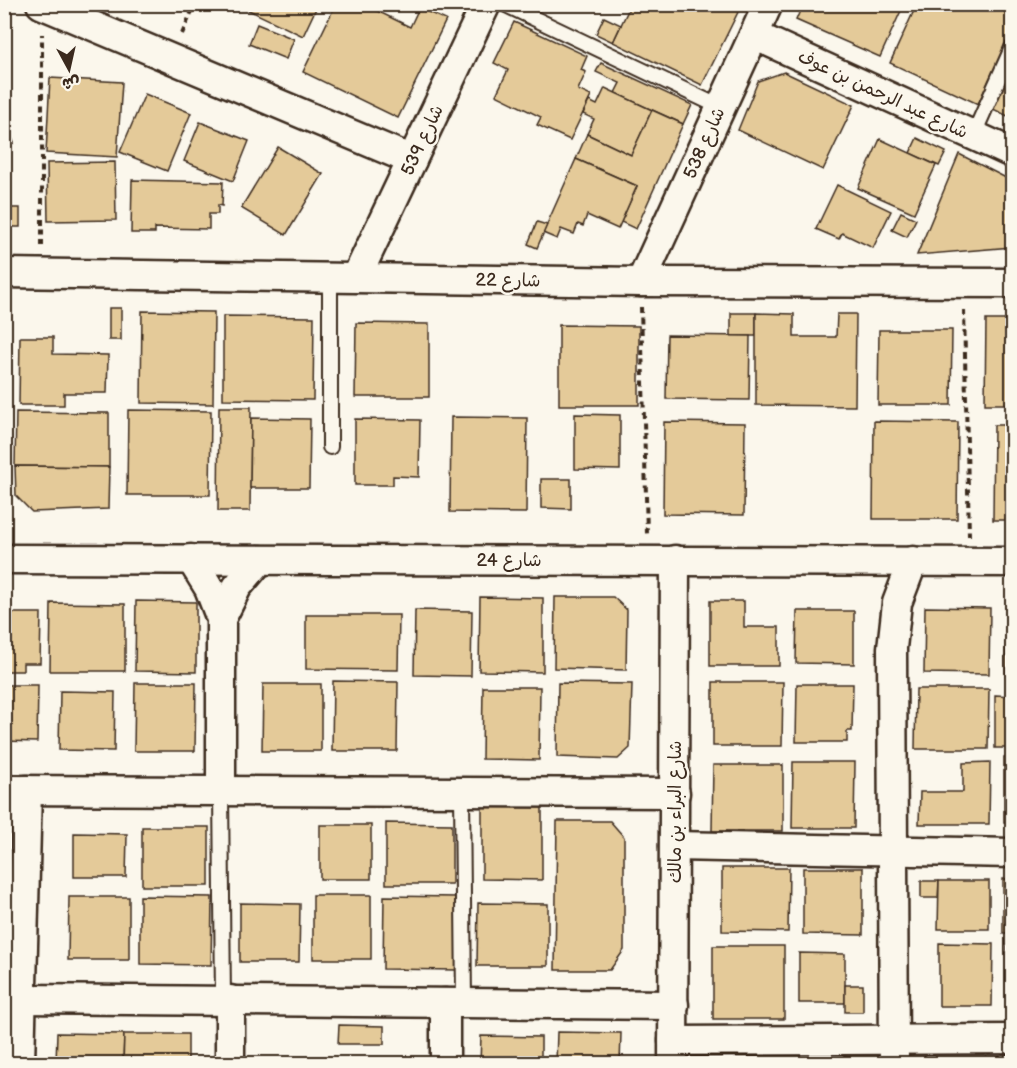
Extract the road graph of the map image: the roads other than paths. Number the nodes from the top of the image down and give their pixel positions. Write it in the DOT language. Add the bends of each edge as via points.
graph roads {
  1 [pos="486,4"];
  2 [pos="504,4"];
  3 [pos="768,4"];
  4 [pos="42,5"];
  5 [pos="754,35"];
  6 [pos="1012,48"];
  7 [pos="720,107"];
  8 [pos="973,136"];
  9 [pos="1012,153"];
  10 [pos="412,160"];
  11 [pos="4,273"];
  12 [pos="344,276"];
  13 [pos="641,282"];
  14 [pos="1012,283"];
  15 [pos="330,447"];
  16 [pos="4,559"];
  17 [pos="191,560"];
  18 [pos="260,560"];
  19 [pos="675,560"];
  20 [pos="913,561"];
  21 [pos="1012,562"];
  22 [pos="221,619"];
  23 [pos="16,790"];
  24 [pos="221,791"];
  25 [pos="462,792"];
  26 [pos="675,793"];
  27 [pos="674,846"];
  28 [pos="894,850"];
  29 [pos="1012,853"];
  30 [pos="16,990"];
  31 [pos="227,1000"];
  32 [pos="454,1003"];
  33 [pos="674,1005"];
  34 [pos="1012,1039"];
  35 [pos="894,1051"];
  36 [pos="673,1052"];
  37 [pos="20,1064"];
  38 [pos="230,1064"];
  39 [pos="445,1064"];
  1 -- 10 [label="street, شارع 539"];
  2 -- 7 [label="lane"];
  3 -- 5 [label="street, شارع 538"];
  4 -- 10 [label="street"];
  5 -- 7 [label="street, شارع 538"];
  5 -- 8 [label="street, شارع عبد الرحمن بن عوف"];
  6 -- 8 [label="lane"];
  7 -- 13 [label="street, شارع 538"];
  8 -- 9 [label="street, شارع عبد الرحمن بن عوف"];
  10 -- 12 [label="street, شارع 539"];
  11 -- 12 [label="street, شارع 22"];
  12 -- 13 [label="street, شارع 22"];
  12 -- 15 [label="lane"];
  13 -- 14 [label="street, شارع 22"];
  16 -- 17 [label="street, شارع 24"];
  17 -- 18 [label="street, شارع 24"];
  17 -- 22 [label="street" via="209,588"];
  18 -- 19 [label="street, شارع 24"];
  18 -- 22 [label="street" via="237,587"];
  19 -- 20 [label="street, شارع 24"];
  19 -- 26 [label="street, شارع البراء بن مالك"];
  20 -- 21 [label="street, شارع 24"];
  20 -- 28 [label="street" via="897,603 892,636"];
  22 -- 24 [label="street"];
  23 -- 24 [label="street"];
  23 -- 30 [label="street"];
  24 -- 25 [label="street"];
  24 -- 31 [label="lane"];
  25 -- 26 [label="street"];
  25 -- 32 [label="lane"];
  26 -- 27 [label="street, شارع البراء بن مالك"];
  27 -- 28 [label="street"];
  27 -- 33 [label="street, شارع البراء بن مالك"];
  28 -- 29 [label="street"];
  28 -- 35 [label="street"];
  30 -- 31 [label="street"];
  30 -- 37 [label="street"];
  31 -- 32 [label="street"];
  31 -- 38 [label="street"];
  32 -- 33 [label="street"];
  32 -- 39 [label="street"];
  33 -- 36 [label="street, شارع البراء بن مالك"];
  34 -- 35 [label="street"];
  35 -- 36 [label="street"];
}
